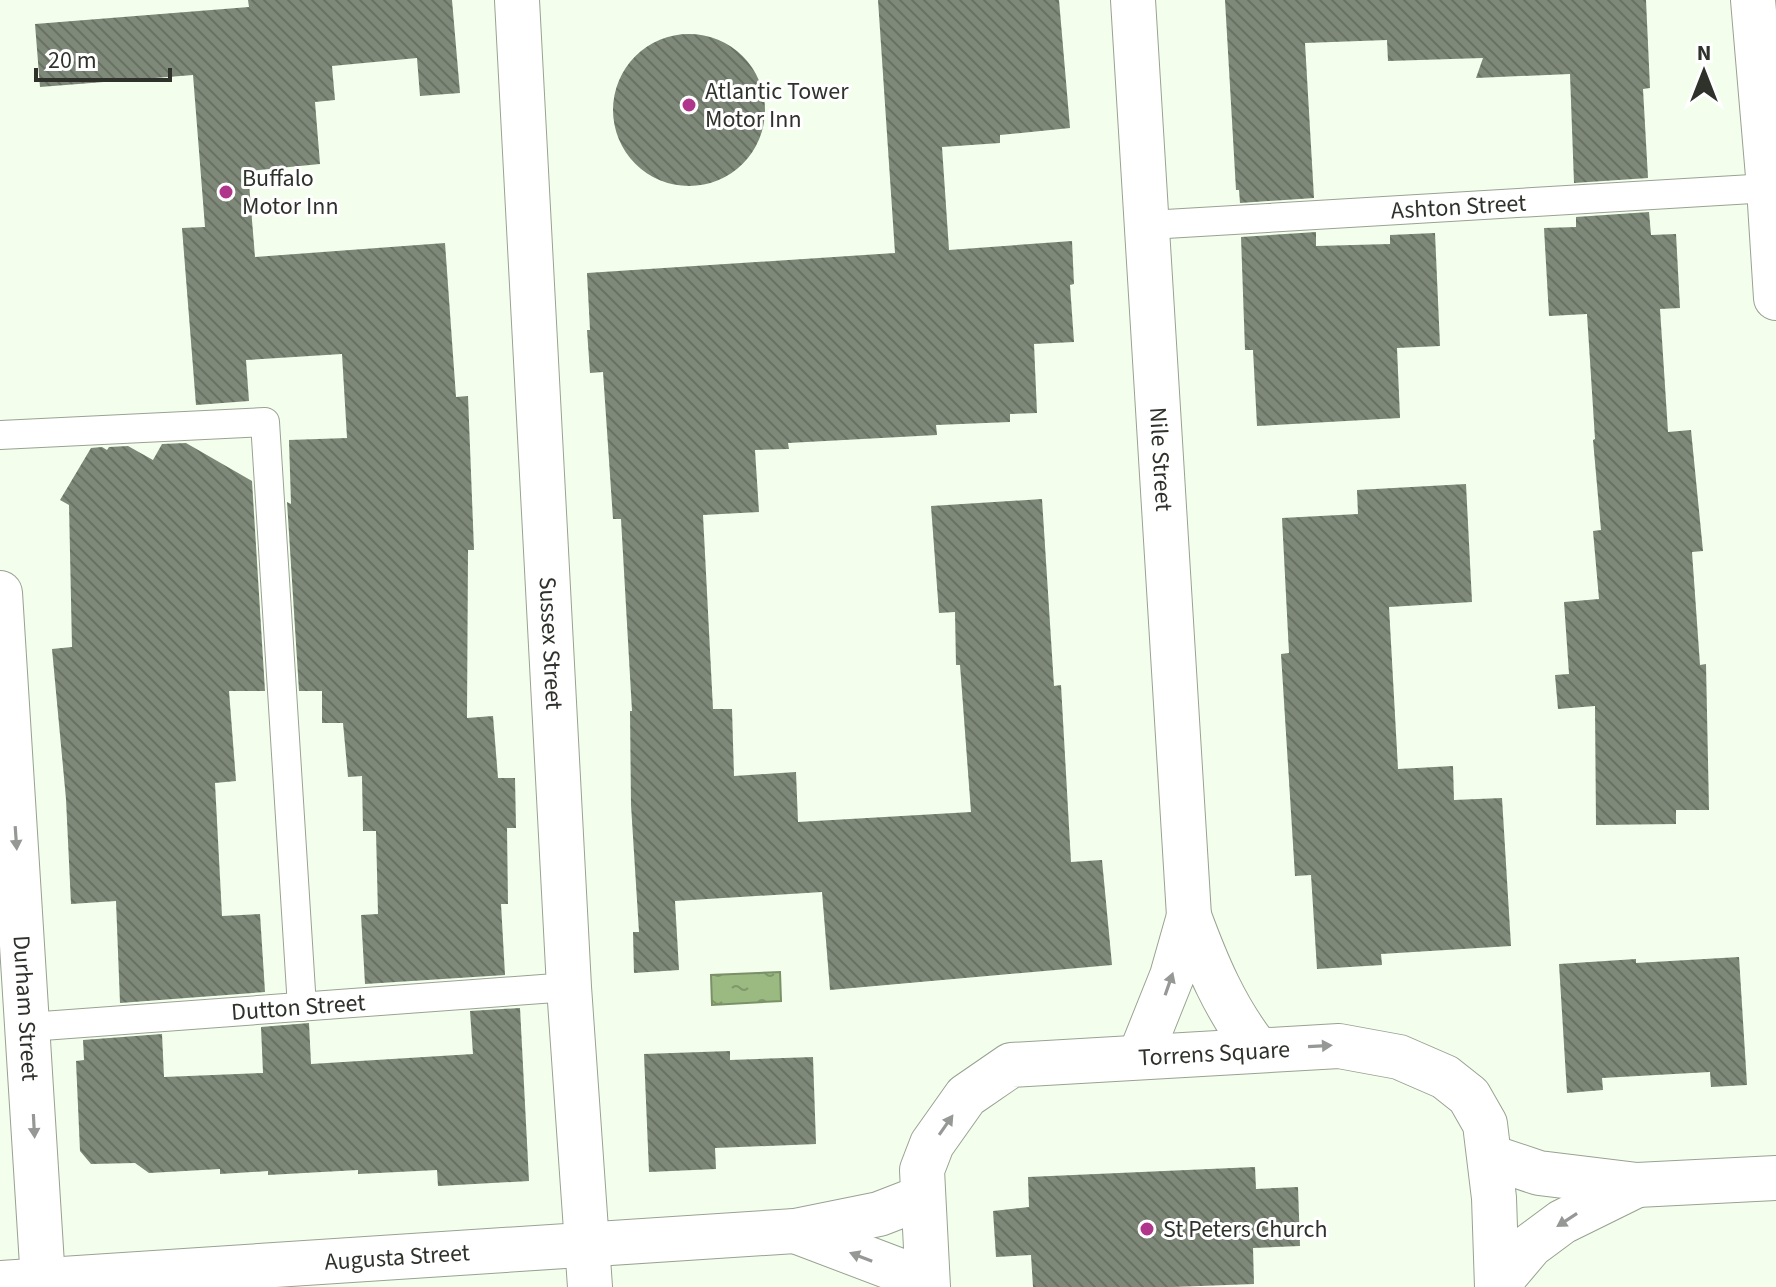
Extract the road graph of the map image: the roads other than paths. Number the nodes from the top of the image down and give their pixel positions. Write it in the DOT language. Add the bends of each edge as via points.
graph roads {
  1 [pos="517,0"];
  2 [pos="1133,0"];
  3 [pos="1753,0"];
  4 [pos="1769,188"];
  5 [pos="1149,225"];
  6 [pos="1776,298"];
  7 [pos="0,435"];
  8 [pos="0,593"];
  9 [pos="1189,916"];
  10 [pos="569,987"];
  11 [pos="302,1007"];
  12 [pos="29,1027"];
  13 [pos="1257,1049"];
  14 [pos="1140,1056"];
  15 [pos="1491,1157"];
  16 [pos="1776,1178"];
  17 [pos="1637,1185"];
  18 [pos="923,1197"];
  19 [pos="795,1231"];
  20 [pos="587,1244"];
  21 [pos="25,1283"];
  22 [pos="926,1285"];
  23 [pos="1497,1285"];
  24 [pos="590,1287"];
  1 -- 10 [label="street, Sussex Street"];
  2 -- 5 [label="street, Nile Street"];
  3 -- 4 [label="street"];
  4 -- 5 [label="lane, Ashton Street"];
  4 -- 6 [label="street"];
  5 -- 9 [label="street, Nile Street"];
  7 -- 11 [label="lane" via="265,422"];
  8 -- 12 [label="street, Durham Street, one-way"];
  9 -- 13 [label="street, Nile Street" via="1210,973"];
  14 -- 9 [label="street, Nile Street, one-way"];
  10 -- 11 [label="lane, Dutton Street"];
  10 -- 20 [label="street, Sussex Street"];
  11 -- 12 [label="lane, Dutton Street"];
  12 -- 21 [label="street, Durham Street, one-way"];
  13 -- 14 [label="street, Torrens Square"];
  13 -- 15 [label="street, Torrens Square, one-way" via="1339,1046 1399,1057 1445,1077 1469,1096 1485,1124"];
  18 -- 14 [label="street, Torrens Square, one-way" via="922,1170 932,1144 966,1096 1011,1065"];
  15 -- 17 [label="street" via="1539,1173"];
  15 -- 23 [label="street, Torrens Square"];
  16 -- 17 [label="street"];
  17 -- 23 [label="street, one-way" via="1562,1222 1531,1245"];
  18 -- 19 [label="street, Augusta Street" via="879,1214"];
  18 -- 22 [label="street, Torrens Square"];
  19 -- 20 [label="street, Augusta Street"];
  22 -- 19 [label="street, Augusta Street, one-way"];
  20 -- 21 [label="street, Augusta Street"];
  20 -- 24 [label="street, Sussex Street"];
}
